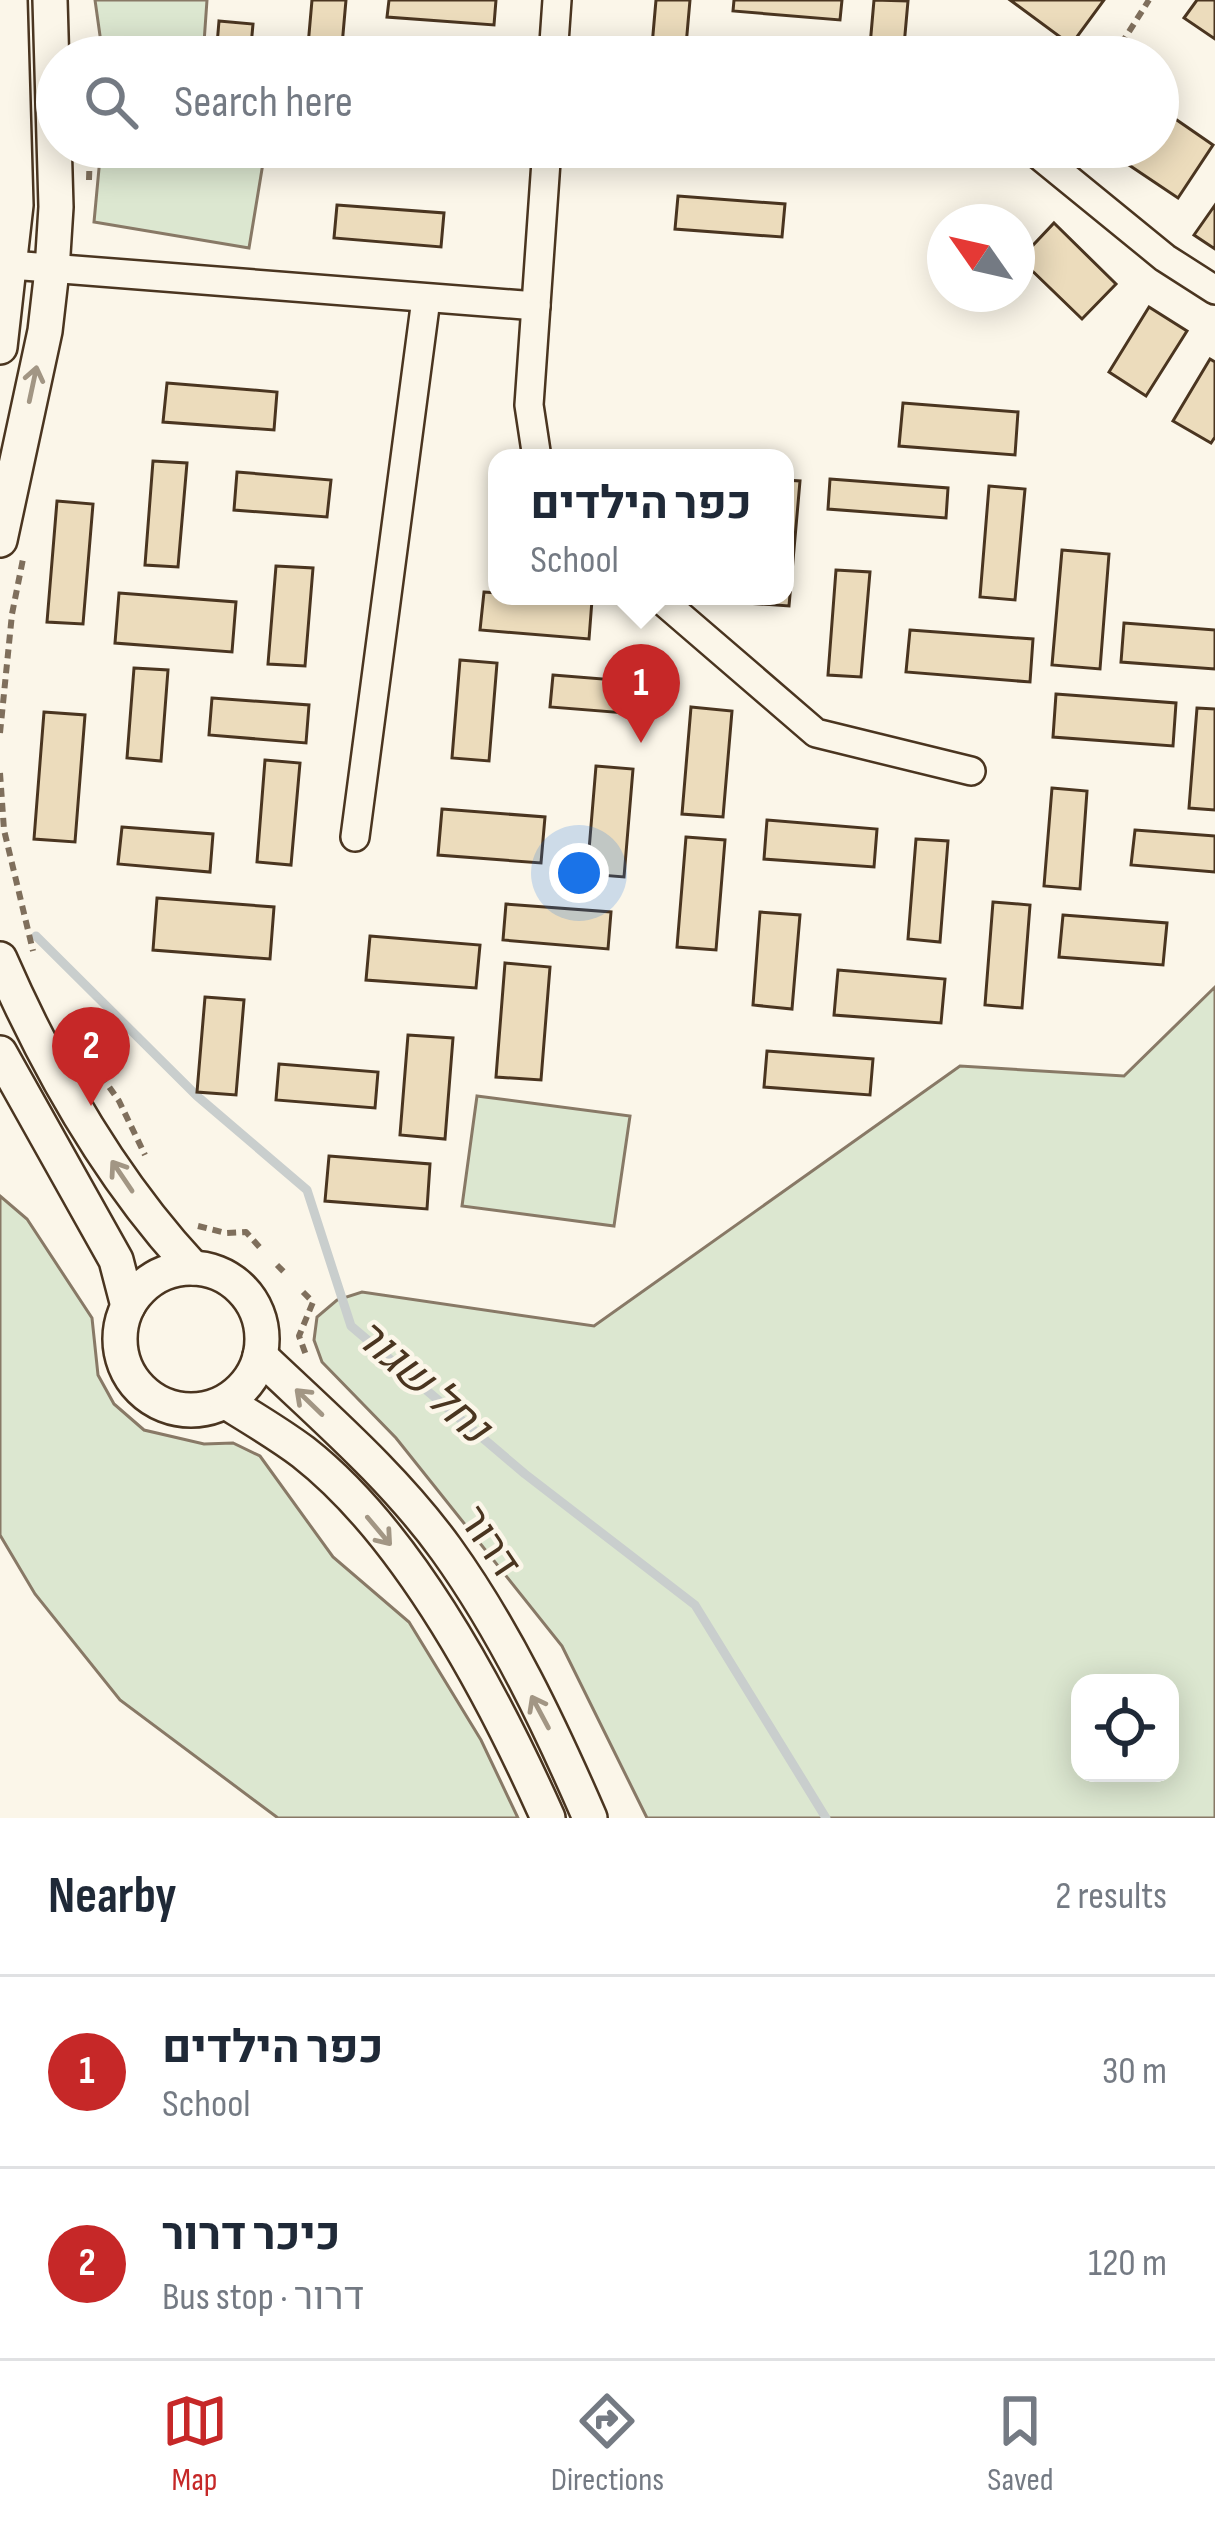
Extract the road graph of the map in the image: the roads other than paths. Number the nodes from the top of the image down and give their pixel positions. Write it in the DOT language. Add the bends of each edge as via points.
graph roads {
  1 [pos="10,0"];
  2 [pos="50,0"];
  3 [pos="557,0"];
  4 [pos="51,36"];
  5 [pos="555,36"];
  6 [pos="55,168"];
  7 [pos="546,168"];
  8 [pos="1055,168"];
  9 [pos="11,266"];
  10 [pos="52,270"];
  11 [pos="1215,290"];
  12 [pos="426,299"];
  13 [pos="536,306"];
  14 [pos="0,347"];
  15 [pos="536,449"];
  16 [pos="0,540"];
  17 [pos="667,605"];
  18 [pos="971,771"];
  19 [pos="355,837"];
  20 [pos="0,959"];
  21 [pos="0,1053"];
  22 [pos="193,1268"];
  23 [pos="128,1306"];
  24 [pos="260,1356"];
  25 [pos="226,1402"];
  26 [pos="548,1818"];
  27 [pos="590,1818"];
  1 -- 9 [label="street"];
  2 -- 4 [label="street"];
  3 -- 5 [label="street"];
  6 -- 10 [label="street"];
  7 -- 13 [label="street"];
  8 -- 11 [label="street"];
  9 -- 10 [label="street"];
  9 -- 14 [label="street"];
  10 -- 12 [label="street"];
  16 -- 10 [label="street, one-way"];
  12 -- 13 [label="street"];
  12 -- 19 [label="street"];
  13 -- 15 [label="street" via="529,405"];
  17 -- 18 [label="street" via="816,733"];
  22 -- 20 [label="street, one-way" via="158,1231 68,1095"];
  21 -- 23 [label="street" via="116,1260"];
  22 -- 23 [label="street" via="156,1277"];
  22 -- 24 [label="street" via="224,1276 248,1296 261,1324"];
  23 -- 25 [label="street" via="119,1338 135,1384 178,1410"];
  24 -- 25 [label="street"];
  27 -- 24 [label="street, דרור, one-way" via="502,1640 446,1549 389,1480"];
  25 -- 26 [label="street, דרור, one-way" via="305,1454 414,1573"];
}
